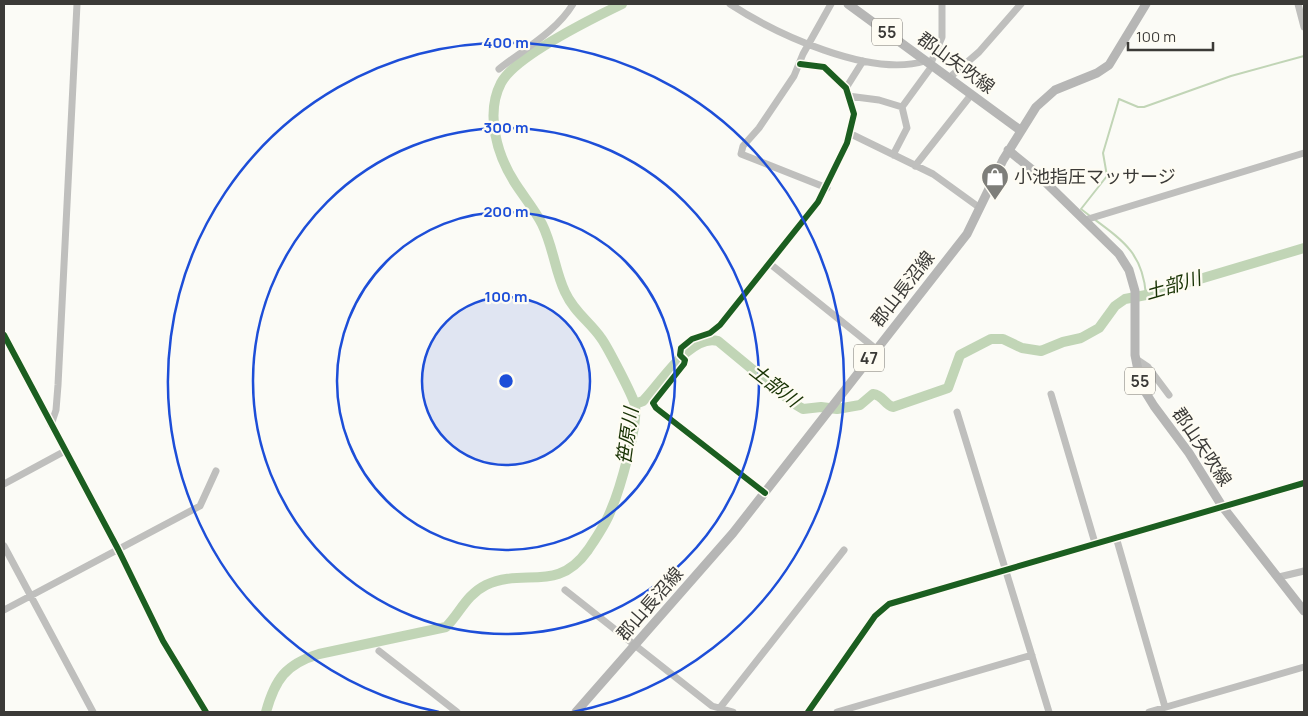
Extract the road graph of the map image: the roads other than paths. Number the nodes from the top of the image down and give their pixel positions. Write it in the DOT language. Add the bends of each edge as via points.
graph roads {
  1 [pos="77,4"];
  2 [pos="573,4"];
  3 [pos="730,4"];
  4 [pos="831,4"];
  5 [pos="848,4"];
  6 [pos="942,4"];
  7 [pos="1021,4"];
  8 [pos="1146,4"];
  9 [pos="1298,4"];
  10 [pos="1304,27"];
  11 [pos="808,44"];
  12 [pos="863,61"];
  13 [pos="800,64"];
  14 [pos="929,64"];
  15 [pos="499,69"];
  16 [pos="949,78"];
  17 [pos="847,92"];
  18 [pos="971,95"];
  19 [pos="902,108"];
  20 [pos="1020,130"];
  21 [pos="851,134"];
  22 [pos="1008,150"];
  23 [pos="1304,153"];
  24 [pos="893,155"];
  25 [pos="915,166"];
  26 [pos="826,188"];
  27 [pos="980,208"];
  28 [pos="1085,220"];
  29 [pos="769,263"];
  30 [pos="4,335"];
  31 [pos="876,349"];
  32 [pos="12,351"];
  33 [pos="4,356"];
  34 [pos="1136,359"];
  35 [pos="1051,394"];
  36 [pos="1169,395"];
  37 [pos="957,412"];
  38 [pos="51,425"];
  39 [pos="64,451"];
  40 [pos="216,471"];
  41 [pos="1304,483"];
  42 [pos="4,484"];
  43 [pos="765,493"];
  44 [pos="1222,506"];
  45 [pos="1116,537"];
  46 [pos="1094,543"];
  47 [pos="4,546"];
  48 [pos="118,549"];
  49 [pos="844,550"];
  50 [pos="1007,570"];
  51 [pos="1304,571"];
  52 [pos="1278,577"];
  53 [pos="565,590"];
  54 [pos="30,596"];
  55 [pos="4,610"];
  56 [pos="1304,611"];
  57 [pos="636,645"];
  58 [pos="379,652"];
  59 [pos="1032,655"];
  60 [pos="1304,667"];
  61 [pos="1165,707"];
  62 [pos="719,709"];
  63 [pos="92,712"];
  64 [pos="206,712"];
  65 [pos="458,712"];
  66 [pos="576,712"];
  67 [pos="733,712"];
  68 [pos="808,712"];
  69 [pos="837,712"];
  70 [pos="1049,712"];
  71 [pos="1149,712"];
  1 -- 38 [label="street" via="58,385"];
  2 -- 15 [label="street" via="543,36"];
  3 -- 11 [label="street" via="774,31"];
  4 -- 11 [label="street"];
  5 -- 14 [label="main road, 郡山矢吹線 / 55"];
  6 -- 14 [label="street" via="942,38"];
  7 -- 16 [label="street" via="979,52"];
  8 -- 20 [label="main road, 郡山長沼線 / 47" via="1109,65 1050,93"];
  9 -- 10 [label="street"];
  11 -- 12 [label="street"];
  11 -- 13 [label="street"];
  12 -- 14 [label="street"];
  12 -- 17 [label="street"];
  13 -- 17 [label="street" via="824,67"];
  13 -- 26 [label="street" via="741,154"];
  14 -- 16 [label="main road, 郡山矢吹線 / 55"];
  14 -- 19 [label="street"];
  16 -- 18 [label="main road, 郡山矢吹線 / 55"];
  17 -- 19 [label="street"];
  17 -- 21 [label="street" via="854,114"];
  18 -- 20 [label="main road, 郡山矢吹線 / 55"];
  18 -- 25 [label="street"];
  19 -- 24 [label="street" via="908,128"];
  20 -- 22 [label="main road, 郡山長沼線 / 47"];
  21 -- 24 [label="street"];
  21 -- 26 [label="street"];
  22 -- 27 [label="main road, 郡山長沼線 / 47"];
  22 -- 28 [label="main road, 郡山矢吹線 / 55"];
  23 -- 28 [label="street"];
  24 -- 25 [label="street"];
  25 -- 27 [label="street" via="933,174"];
  26 -- 29 [label="street"];
  27 -- 31 [label="main road, 郡山長沼線 / 47" via="967,234"];
  28 -- 34 [label="main road, 郡山矢吹線 / 55" via="1119,254 1132,278 1136,307"];
  29 -- 31 [label="street"];
  29 -- 43 [label="street" via="717,329 692,339 681,348 684,364 661,391 654,406"];
  30 -- 32 [label="street"];
  31 -- 43 [label="main road, 郡山長沼線 / 47"];
  32 -- 33 [label="street"];
  32 -- 38 [label="street"];
  34 -- 36 [label="street" via="1148,367"];
  34 -- 44 [label="main road, 郡山矢吹線 / 55" via="1141,385"];
  35 -- 46 [label="street"];
  37 -- 50 [label="street" via="991,528"];
  38 -- 39 [label="street"];
  39 -- 42 [label="street"];
  39 -- 48 [label="street"];
  40 -- 48 [label="street" via="200,506"];
  41 -- 44 [label="street"];
  43 -- 57 [label="main road, 郡山長沼線 / 47"];
  44 -- 45 [label="street"];
  44 -- 52 [label="main road, 郡山矢吹線 / 55"];
  45 -- 46 [label="street"];
  45 -- 61 [label="street"];
  46 -- 50 [label="street"];
  47 -- 54 [label="street"];
  48 -- 54 [label="street"];
  48 -- 64 [label="street" via="163,641"];
  49 -- 62 [label="street"];
  50 -- 59 [label="street"];
  50 -- 68 [label="street" via="889,604 881,610"];
  51 -- 52 [label="street"];
  52 -- 56 [label="main road, 郡山矢吹線 / 55"];
  53 -- 57 [label="street"];
  54 -- 55 [label="street"];
  54 -- 63 [label="street"];
  57 -- 62 [label="street"];
  57 -- 66 [label="main road, 郡山長沼線 / 47"];
  58 -- 65 [label="street"];
  59 -- 69 [label="street"];
  59 -- 70 [label="street"];
  60 -- 61 [label="street"];
  61 -- 71 [label="street"];
  62 -- 67 [label="street"];
}
